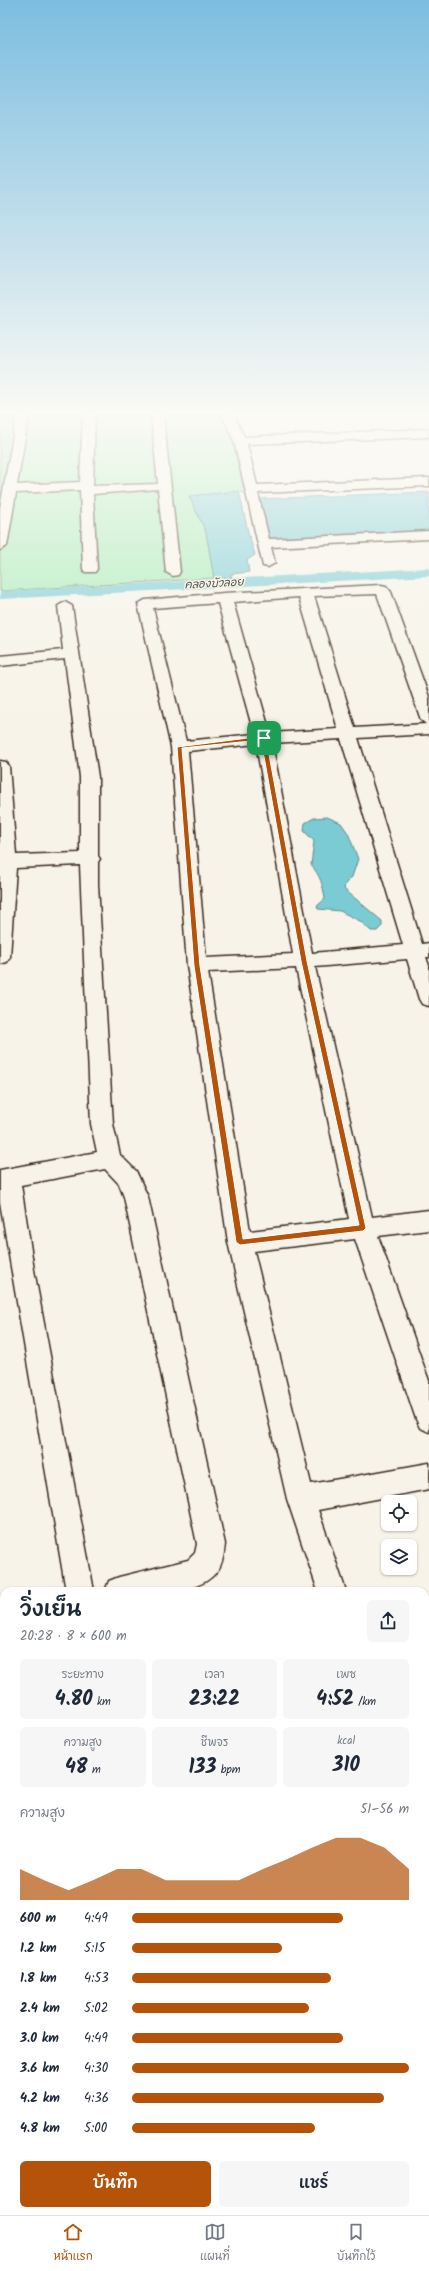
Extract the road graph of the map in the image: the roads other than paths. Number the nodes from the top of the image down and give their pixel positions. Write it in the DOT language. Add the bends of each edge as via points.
graph roads {
  1 [pos="5,517"];
  2 [pos="87,517"];
  3 [pos="167,517"];
  4 [pos="258,517"];
  5 [pos="429,535"];
  6 [pos="264,542"];
  7 [pos="0,546"];
  8 [pos="268,562"];
  9 [pos="90,569"];
  10 [pos="173,572"];
  11 [pos="305,592"];
  12 [pos="224,597"];
  13 [pos="64,606"];
  14 [pos="72,654"];
  15 [pos="0,661"];
  16 [pos="429,720"];
  17 [pos="429,729"];
  18 [pos="348,734"];
  19 [pos="264,738"];
  20 [pos="179,747"];
  21 [pos="0,766"];
  22 [pos="91,859"];
  23 [pos="4,862"];
  24 [pos="422,951"];
  25 [pos="0,957"];
  26 [pos="304,961"];
  27 [pos="197,966"];
  28 [pos="429,999"];
  29 [pos="110,1159"];
  30 [pos="4,1178"];
  31 [pos="429,1220"];
  32 [pos="363,1228"];
  33 [pos="240,1242"];
  34 [pos="429,1419"];
  35 [pos="429,1476"];
  36 [pos="301,1499"];
  37 [pos="79,1587"];
  38 [pos="135,1587"];
  39 [pos="331,1587"];
  1 -- 7 [label="street"];
  2 -- 9 [label="street"];
  3 -- 10 [label="street"];
  4 -- 6 [label="street"];
  5 -- 6 [label="street"];
  6 -- 8 [label="street"];
  11 -- 12 [label="street"];
  11 -- 16 [label="street" via="381,589 384,592"];
  11 -- 18 [label="street"];
  12 -- 19 [label="street"];
  12 -- 20 [label="street" via="146,604"];
  13 -- 14 [label="street"];
  14 -- 15 [label="street"];
  14 -- 22 [label="street" via="89,777"];
  17 -- 18 [label="street"];
  18 -- 19 [label="street"];
  18 -- 24 [label="street"];
  19 -- 20 [label="street"];
  19 -- 26 [label="street"];
  20 -- 27 [label="street"];
  21 -- 23 [label="street"];
  22 -- 23 [label="street"];
  22 -- 29 [label="street" via="89,885 102,1124"];
  23 -- 25 [label="street"];
  24 -- 26 [label="street"];
  24 -- 28 [label="street"];
  26 -- 27 [label="street"];
  26 -- 32 [label="street"];
  27 -- 33 [label="street"];
  29 -- 30 [label="street"];
  29 -- 38 [label="street" via="128,1178 136,1197 211,1544 208,1560 196,1572"];
  30 -- 37 [label="street"];
  31 -- 32 [label="street"];
  32 -- 33 [label="street"];
  32 -- 34 [label="street"];
  33 -- 36 [label="street"];
  35 -- 36 [label="street"];
  36 -- 39 [label="street"];
}
